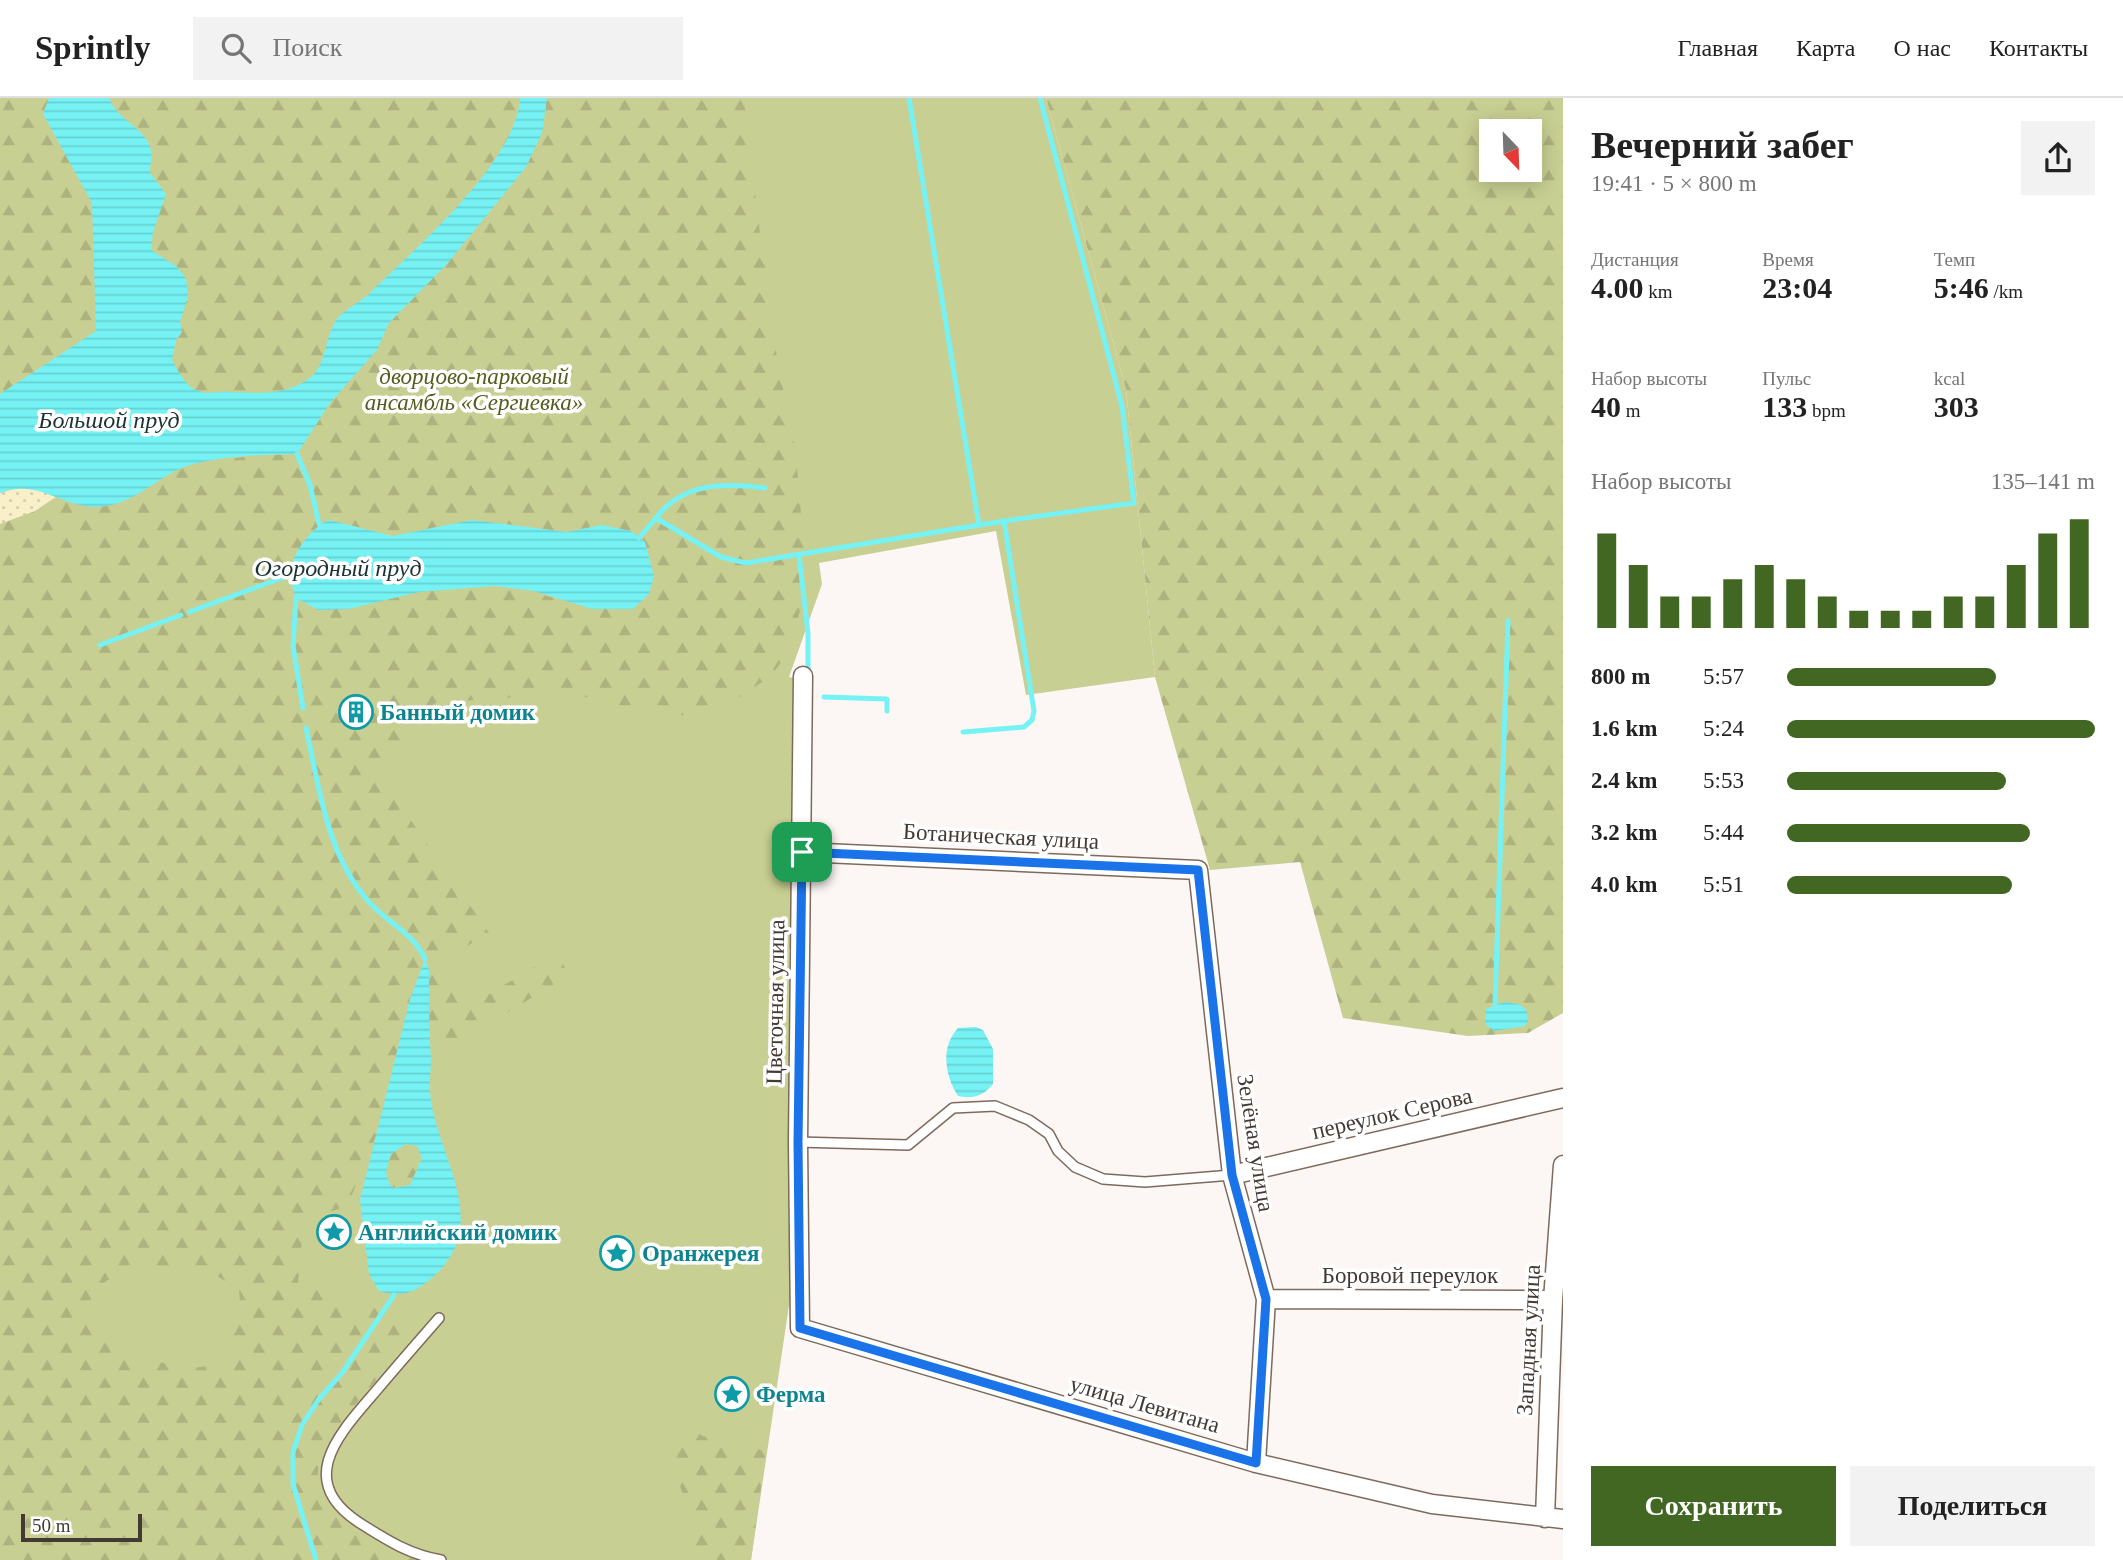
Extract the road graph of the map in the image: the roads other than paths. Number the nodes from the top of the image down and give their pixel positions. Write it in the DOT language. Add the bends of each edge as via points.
graph roads {
  1 [pos="803,676"];
  2 [pos="802,852"];
  3 [pos="1198,870"];
  4 [pos="1563,1098"];
  5 [pos="798,1142"];
  6 [pos="1563,1165"];
  7 [pos="1232,1175"];
  8 [pos="1266,1299"];
  9 [pos="1553,1300"];
  10 [pos="439,1318"];
  11 [pos="800,1328"];
  12 [pos="1256,1463"];
  13 [pos="1554,1518"];
  14 [pos="440,1560"];
  1 -- 2 [label="street, Цветочная улица"];
  2 -- 3 [label="street, Ботаническая улица"];
  2 -- 5 [label="street, Цветочная улица"];
  3 -- 7 [label="street, Зелёная улица"];
  4 -- 7 [label="street, переулок Серова"];
  5 -- 7 [label="lane" via="908,1144 953,1108 995,1106 1029,1120 1049,1134 1075,1167 1103,1179 1145,1182"];
  5 -- 11 [label="street, Цветочная улица"];
  6 -- 9 [label="street, Западная улица"];
  7 -- 8 [label="street, Зелёная улица"];
  8 -- 9 [label="street, Боровой переулок"];
  8 -- 12 [label="street, Зелёная улица"];
  9 -- 13 [label="street, Западная улица"];
  10 -- 14 [label="lane" via="336,1437 326,1462 326,1477 340,1506 356,1521 393,1544"];
  11 -- 12 [label="street, улица Левитана"];
  12 -- 13 [label="street, улица Левитана" via="1432,1504"];
}
